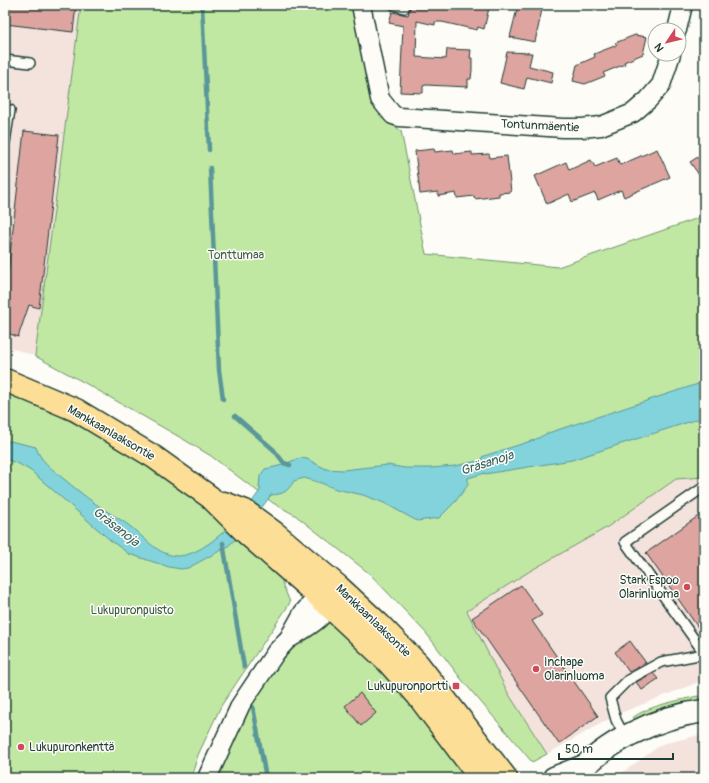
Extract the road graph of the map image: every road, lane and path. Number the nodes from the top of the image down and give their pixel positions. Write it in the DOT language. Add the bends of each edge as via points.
graph roads {
  1 [pos="361,5"];
  2 [pos="394,5"];
  3 [pos="405,5"];
  4 [pos="682,5"];
  5 [pos="679,22"];
  6 [pos="5,60"];
  7 [pos="668,62"];
  8 [pos="30,63"];
  9 [pos="5,109"];
  10 [pos="5,142"];
  11 [pos="5,380"];
  12 [pos="704,487"];
  13 [pos="210,497"];
  14 [pos="339,587"];
  15 [pos="324,602"];
  16 [pos="704,654"];
  17 [pos="704,711"];
  18 [pos="625,737"];
  19 [pos="577,773"];
  20 [pos="207,778"];
  21 [pos="480,778"];
  22 [pos="506,778"];
  23 [pos="554,778"];
  1 -- 7 [label="street, Tontunmäentie" via="380,99 393,115 399,117 563,128 601,126 633,113 648,100 661,85"];
  2 -- 3 [label="lane" via="404,8"];
  4 -- 5 [label="street"];
  6 -- 8 [label="lane"];
  9 -- 10 [label="lane" via="10,110"];
  11 -- 13 [label="main road, Mankkaanlaaksontie" via="76,410 154,457"];
  12 -- 16 [label="lane" via="625,542"];
  13 -- 14 [label="main road, Mankkaanlaaksontie" via="245,511"];
  13 -- 15 [label="main road, Mankkaanlaaksontie" via="246,533"];
  14 -- 15 [label="street"];
  14 -- 22 [label="main road, Mankkaanlaaksontie" via="418,664"];
  15 -- 20 [label="street" via="303,613 289,638 276,652 241,704"];
  15 -- 21 [label="main road, Mankkaanlaaksontie" via="386,660 418,696"];
  16 -- 18 [label="lane" via="661,662 628,680 610,698 616,720"];
  17 -- 18 [label="main road" via="664,720"];
  18 -- 19 [label="main road"];
  19 -- 23 [label="main road"];
}
